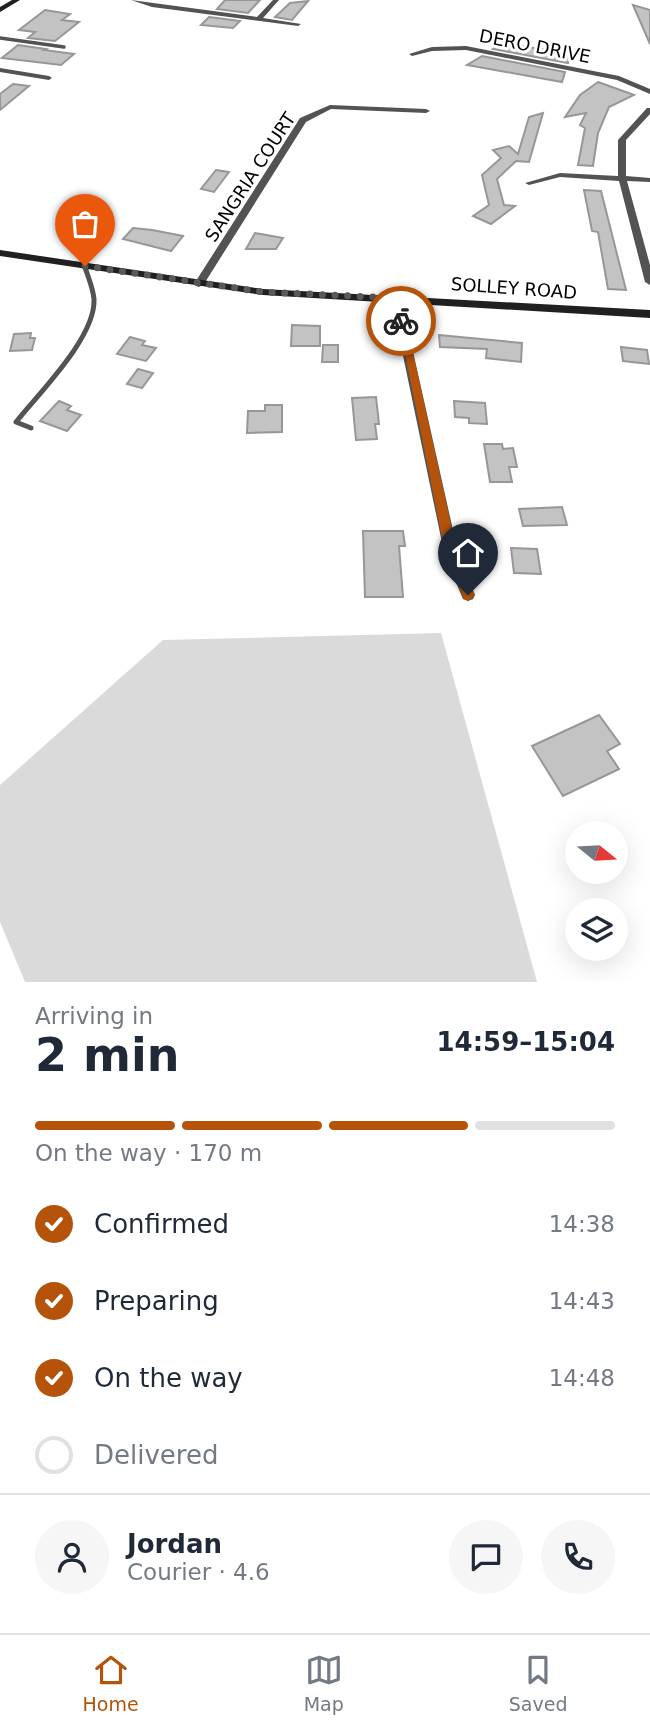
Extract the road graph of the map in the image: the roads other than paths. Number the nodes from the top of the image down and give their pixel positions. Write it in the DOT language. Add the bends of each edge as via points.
graph roads {
  1 [pos="17,0"];
  2 [pos="134,0"];
  3 [pos="276,0"];
  4 [pos="207,4"];
  5 [pos="0,10"];
  6 [pos="197,12"];
  7 [pos="258,19"];
  8 [pos="298,24"];
  9 [pos="0,38"];
  10 [pos="64,47"];
  11 [pos="412,54"];
  12 [pos="0,70"];
  13 [pos="50,78"];
  14 [pos="650,92"];
  15 [pos="650,110"];
  16 [pos="426,111"];
  17 [pos="622,178"];
  18 [pos="650,180"];
  19 [pos="529,183"];
  20 [pos="0,253"];
  21 [pos="85,266"];
  22 [pos="650,282"];
  23 [pos="199,284"];
  24 [pos="396,298"];
  25 [pos="650,314"];
  26 [pos="31,428"];
  27 [pos="468,595"];
  1 -- 5 [label="main road"];
  2 -- 6 [label="street"];
  3 -- 7 [label="street"];
  4 -- 6 [label="street"];
  6 -- 7 [label="street"];
  7 -- 8 [label="street"];
  9 -- 10 [label="lane"];
  11 -- 14 [label="street, DERO DRIVE" via="466,48 619,78"];
  12 -- 13 [label="street"];
  15 -- 17 [label="street" via="622,140"];
  16 -- 23 [label="street, SANGRIA COURT" via="330,107 303,120"];
  17 -- 18 [label="street"];
  17 -- 19 [label="street" via="560,175"];
  17 -- 22 [label="street"];
  20 -- 21 [label="main road, SOLLEY ROAD"];
  21 -- 23 [label="main road, SOLLEY ROAD"];
  21 -- 26 [label="lane" via="95,300 93,313 80,338 16,422"];
  23 -- 24 [label="main road, SOLLEY ROAD"];
  24 -- 25 [label="main road, SOLLEY ROAD"];
  24 -- 27 [label="street" via="452,557"];
}
